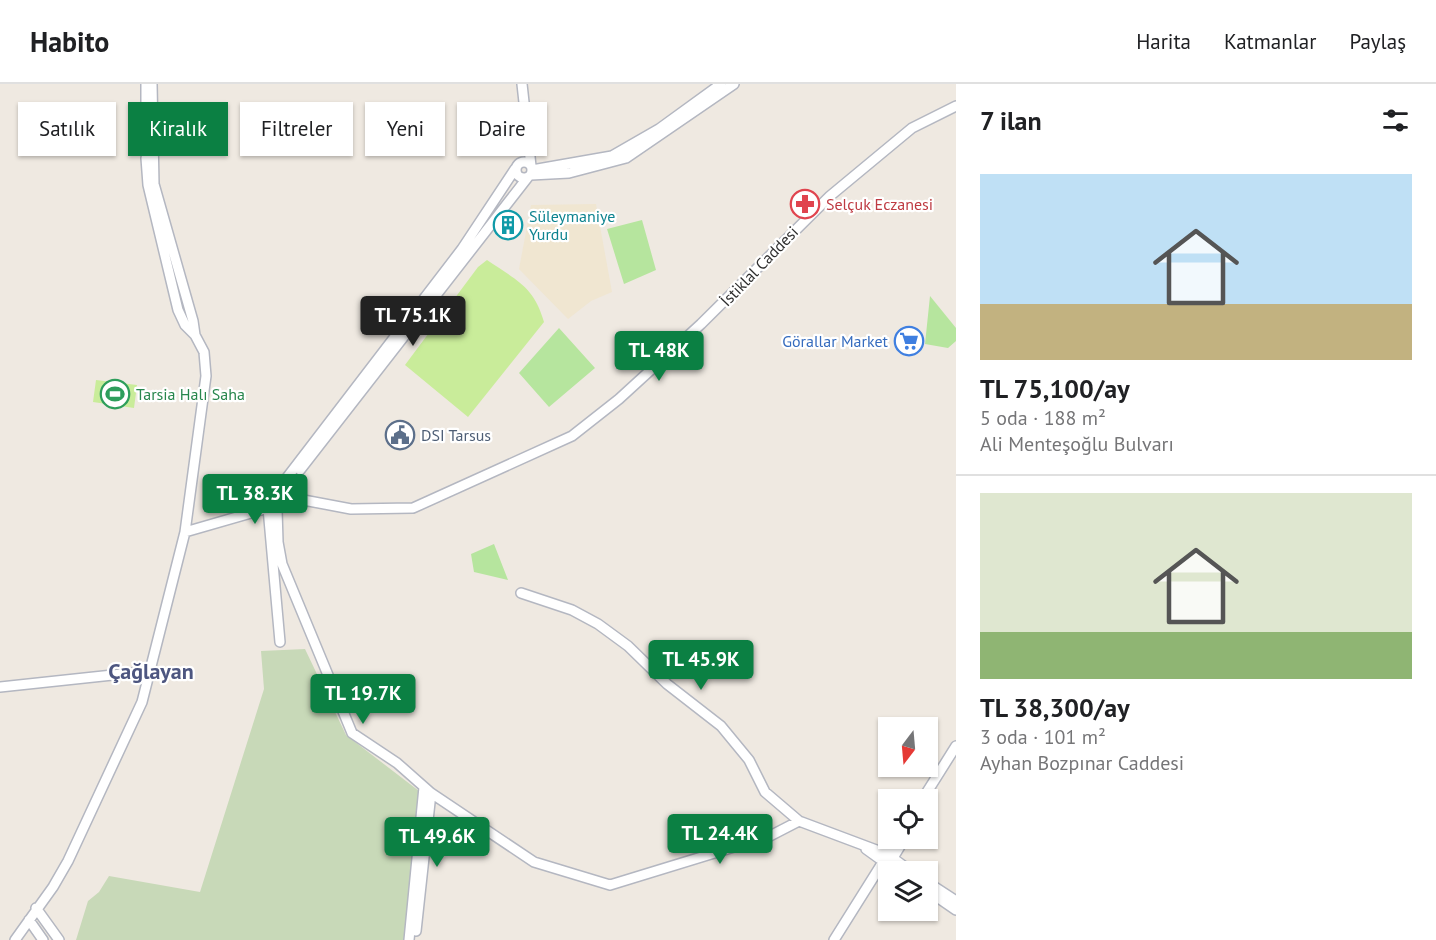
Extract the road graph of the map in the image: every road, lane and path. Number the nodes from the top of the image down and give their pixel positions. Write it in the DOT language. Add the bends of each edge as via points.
graph roads {
  1 [pos="146,84"];
  2 [pos="152,84"];
  3 [pos="522,84"];
  4 [pos="721,84"];
  5 [pos="734,84"];
  6 [pos="956,106"];
  7 [pos="515,169"];
  8 [pos="529,170"];
  9 [pos="195,335"];
  10 [pos="273,503"];
  11 [pos="184,532"];
  12 [pos="270,553"];
  13 [pos="282,564"];
  14 [pos="521,593"];
  15 [pos="280,642"];
  16 [pos="150,671"];
  17 [pos="0,687"];
  18 [pos="956,746"];
  19 [pos="956,757"];
  20 [pos="929,789"];
  21 [pos="936,789"];
  22 [pos="428,790"];
  23 [pos="799,821"];
  24 [pos="892,849"];
  25 [pos="896,849"];
  26 [pos="888,858"];
  27 [pos="890,861"];
  28 [pos="893,861"];
  29 [pos="938,890"];
  30 [pos="938,898"];
  31 [pos="956,902"];
  32 [pos="36,908"];
  33 [pos="956,910"];
  34 [pos="29,920"];
  35 [pos="15,940"];
  36 [pos="43,940"];
  37 [pos="59,940"];
  38 [pos="409,940"];
  39 [pos="416,940"];
  40 [pos="834,940"];
  1 -- 9 [label="street" via="148,185 178,310"];
  2 -- 9 [label="street" via="154,184"];
  3 -- 8 [label="street"];
  4 -- 8 [label="street" via="659,129 612,156"];
  5 -- 8 [label="street" via="626,158 569,173"];
  6 -- 10 [label="street, İstiklal Caddesi" via="912,128 830,196 701,324 572,436 413,508 351,509 298,499"];
  7 -- 8 [label="street"];
  7 -- 8 [label="street" via="519,177"];
  7 -- 10 [label="street" via="462,249"];
  8 -- 10 [label="street" via="326,440"];
  9 -- 11 [label="street" via="204,352 206,376"];
  10 -- 11 [label="street, İstiklal Caddesi"];
  10 -- 12 [label="street"];
  10 -- 13 [label="street"];
  11 -- 16 [label="street"];
  12 -- 13 [label="street"];
  12 -- 15 [label="street"];
  13 -- 22 [label="street" via="352,733"];
  14 -- 23 [label="street" via="572,610 628,646 667,684 721,726 748,760 765,792"];
  16 -- 17 [label="street"];
  16 -- 32 [label="street" via="142,702 68,861 54,887"];
  18 -- 20 [label="street"];
  19 -- 21 [label="street"];
  22 -- 23 [label="street" via="534,862 610,885 770,836"];
  22 -- 38 [label="street"];
  22 -- 39 [label="street"];
  23 -- 26 [label="street" via="851,839"];
  24 -- 26 [label="street"];
  25 -- 26 [label="street"];
  26 -- 27 [label="street"];
  26 -- 28 [label="street"];
  26 -- 40 [label="street"];
  29 -- 31 [label="street"];
  30 -- 33 [label="street"];
  32 -- 34 [label="street"];
  32 -- 37 [label="street"];
  34 -- 35 [label="street"];
  34 -- 36 [label="street"];
}
